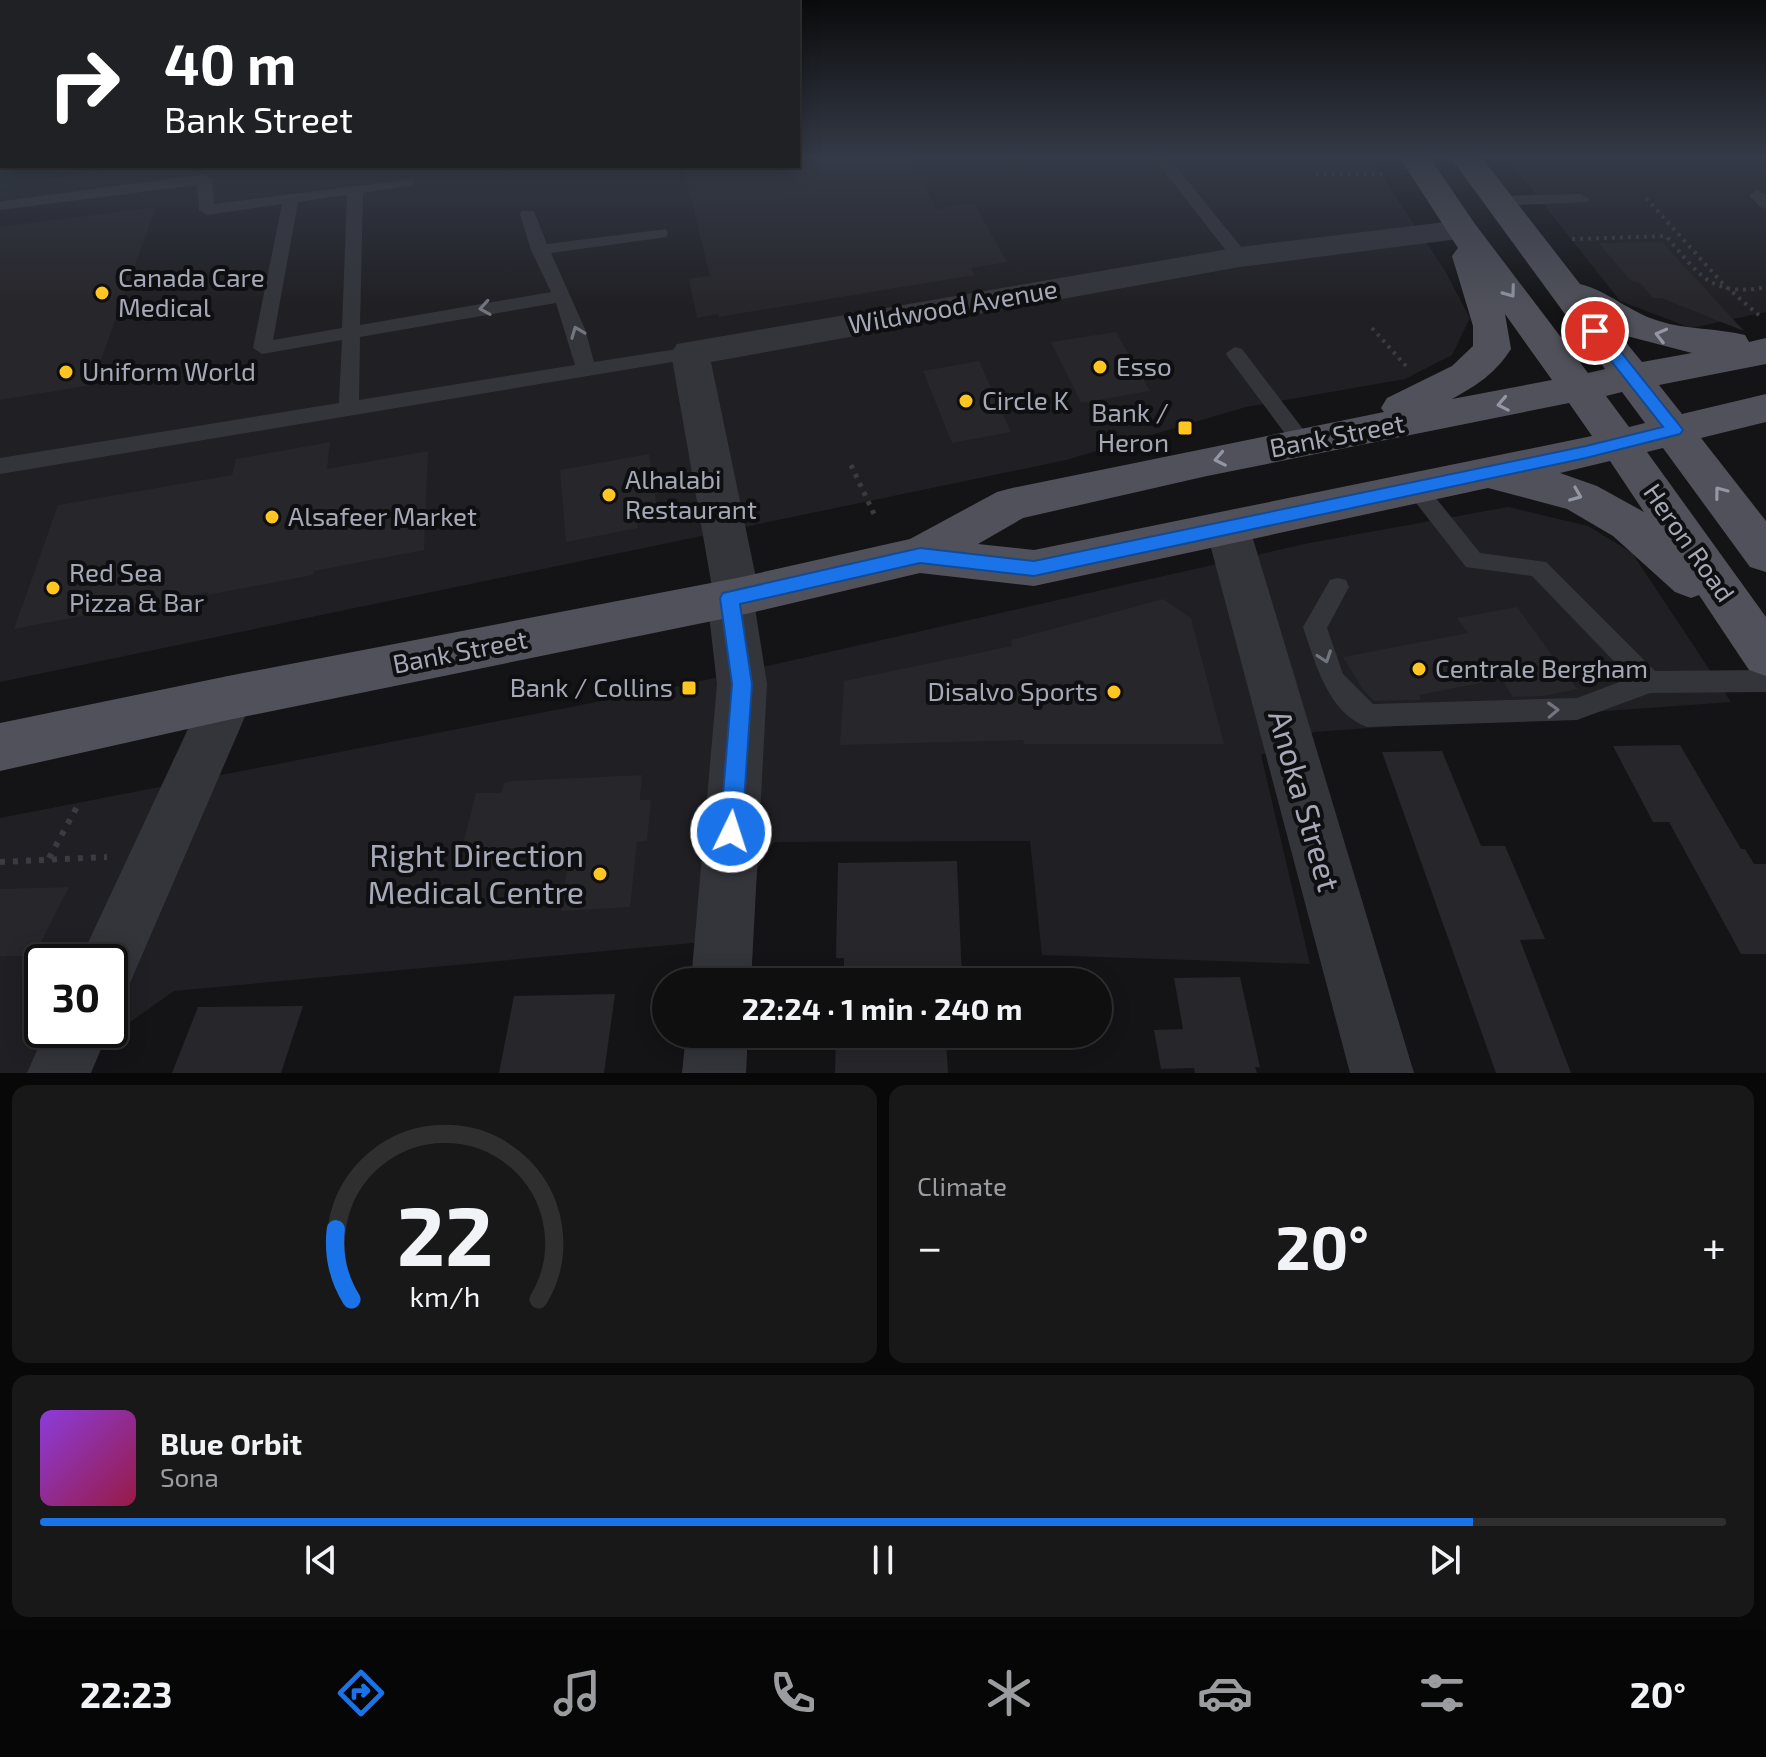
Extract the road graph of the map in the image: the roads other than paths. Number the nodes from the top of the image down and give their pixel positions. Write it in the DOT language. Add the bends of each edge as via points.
graph roads {
  1 [pos="289,208"];
  2 [pos="354,208"];
  3 [pos="1201,208"];
  4 [pos="1441,208"];
  5 [pos="1503,208"];
  6 [pos="528,214"];
  7 [pos="1462,230"];
  8 [pos="660,233"];
  9 [pos="539,250"];
  10 [pos="1240,257"];
  11 [pos="1552,273"];
  12 [pos="562,296"];
  13 [pos="350,331"];
  14 [pos="1764,338"];
  15 [pos="690,353"];
  16 [pos="1235,353"];
  17 [pos="586,370"];
  18 [pos="1632,379"];
  19 [pos="1579,387"];
  20 [pos="1766,408"];
  21 [pos="349,409"];
  22 [pos="1674,430"];
  23 [pos="1347,433"];
  24 [pos="1302,442"];
  25 [pos="1620,444"];
  26 [pos="0,466"];
  27 [pos="1472,476"];
  28 [pos="1416,488"];
  29 [pos="1228,529"];
  30 [pos="1766,554"];
  31 [pos="920,555"];
  32 [pos="1338,587"];
  33 [pos="734,598"];
  34 [pos="1766,655"];
  35 [pos="1766,661"];
  36 [pos="1766,681"];
  37 [pos="1650,682"];
  38 [pos="228,698"];
  39 [pos="0,747"];
  40 [pos="117,944"];
  41 [pos="722,968"];
  42 [pos="70,1048"];
  43 [pos="716,1048"];
  44 [pos="59,1073"];
  45 [pos="714,1073"];
  46 [pos="1382,1073"];
  1 -- 13 [label="lane" via="262,348"];
  2 -- 13 [label="lane"];
  3 -- 10 [label="lane"];
  4 -- 7 [label="main road, Heron Road"];
  5 -- 11 [label="main road, Heron Road"];
  6 -- 9 [label="lane"];
  7 -- 10 [label="street, Wildwood Avenue"];
  7 -- 19 [label="main road, Heron Road, one-way"];
  7 -- 23 [label="main road" via="1491,326 1492,349 1450,385"];
  8 -- 9 [label="lane"];
  9 -- 12 [label="lane"];
  10 -- 15 [label="street, Wildwood Avenue"];
  14 -- 11 [label="main road, one-way" via="1683,340 1641,330 1607,314"];
  11 -- 18 [label="main road, Heron Road"];
  12 -- 13 [label="lane, one-way"];
  17 -- 12 [label="lane, one-way" via="581,340"];
  13 -- 21 [label="lane"];
  14 -- 18 [label="main road, Bank Street"];
  15 -- 17 [label="lane"];
  15 -- 33 [label="street"];
  16 -- 24 [label="lane"];
  17 -- 21 [label="lane"];
  18 -- 19 [label="main road, Bank Street"];
  18 -- 22 [label="main road, Heron Road"];
  19 -- 23 [label="main road, Bank Street, one-way"];
  19 -- 25 [label="main road, Heron Road"];
  20 -- 22 [label="main road, Bank Street"];
  21 -- 26 [label="lane"];
  22 -- 25 [label="main road, Bank Street"];
  30 -- 22 [label="main road, Heron Road, one-way"];
  23 -- 24 [label="main road, Bank Street"];
  24 -- 31 [label="main road, Bank Street, one-way" via="1012,504"];
  25 -- 27 [label="main road, Bank Street"];
  25 -- 34 [label="main road, Heron Road"];
  27 -- 28 [label="main road, Bank Street"];
  27 -- 35 [label="main road, one-way" via="1547,485 1619,516 1689,577"];
  28 -- 29 [label="main road, Bank Street"];
  28 -- 37 [label="lane" via="1474,561 1538,568"];
  29 -- 31 [label="main road, Bank Street" via="1034,568"];
  29 -- 46 [label="street, Anoka Street"];
  31 -- 33 [label="main road, Bank Street"];
  32 -- 37 [label="lane, one-way" via="1315,627 1333,680 1367,716 1577,709"];
  33 -- 38 [label="main road, Bank Street"];
  33 -- 41 [label="street" via="742,684"];
  36 -- 37 [label="lane"];
  38 -- 39 [label="main road, Bank Street"];
  38 -- 40 [label="street"];
  42 -- 44 [label="street"];
  43 -- 45 [label="street"];
}
